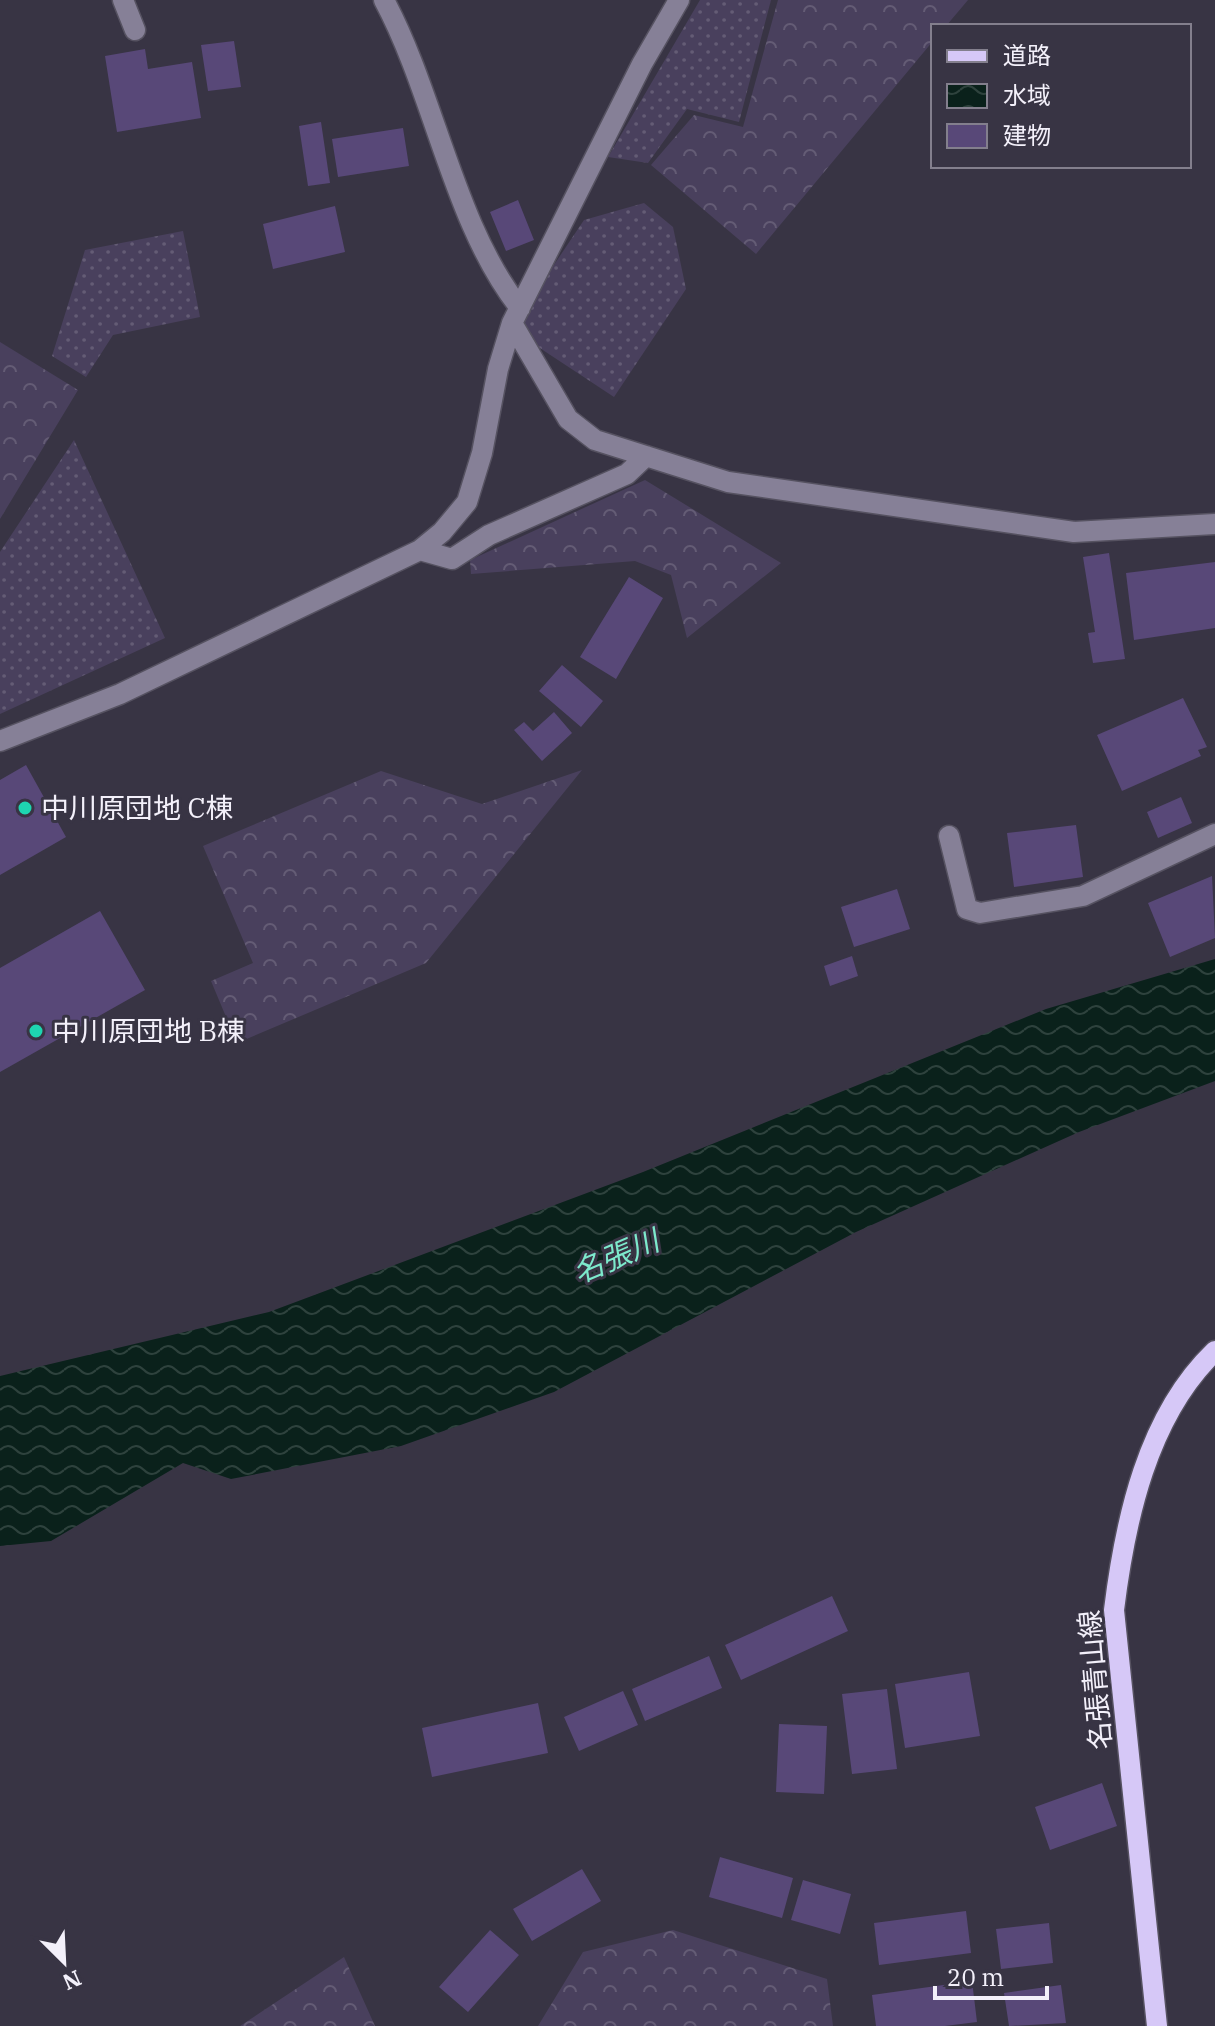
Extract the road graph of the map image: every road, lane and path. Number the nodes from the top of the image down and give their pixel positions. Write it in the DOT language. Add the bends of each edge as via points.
graph roads {
  1 [pos="123,0"];
  2 [pos="384,0"];
  3 [pos="679,0"];
  4 [pos="135,30"];
  5 [pos="516,316"];
  6 [pos="646,456"];
  7 [pos="1215,524"];
  8 [pos="420,550"];
  9 [pos="0,741"];
  10 [pos="1215,834"];
  11 [pos="949,836"];
  12 [pos="1215,1351"];
  13 [pos="1157,2026"];
  1 -- 4 [label="street"];
  2 -- 5 [label="street"];
  3 -- 5 [label="street"];
  5 -- 6 [label="street" via="568,419 595,440"];
  5 -- 8 [label="street" via="467,502"];
  6 -- 7 [label="street" via="728,482 1074,532"];
  6 -- 8 [label="street" via="627,474 489,535 452,559"];
  8 -- 9 [label="street" via="120,694"];
  10 -- 11 [label="street" via="1083,896 980,913 967,909"];
  12 -- 13 [label="main road, 名張青山線" via="1181,1395 1139,1481 1114,1610"];
}
